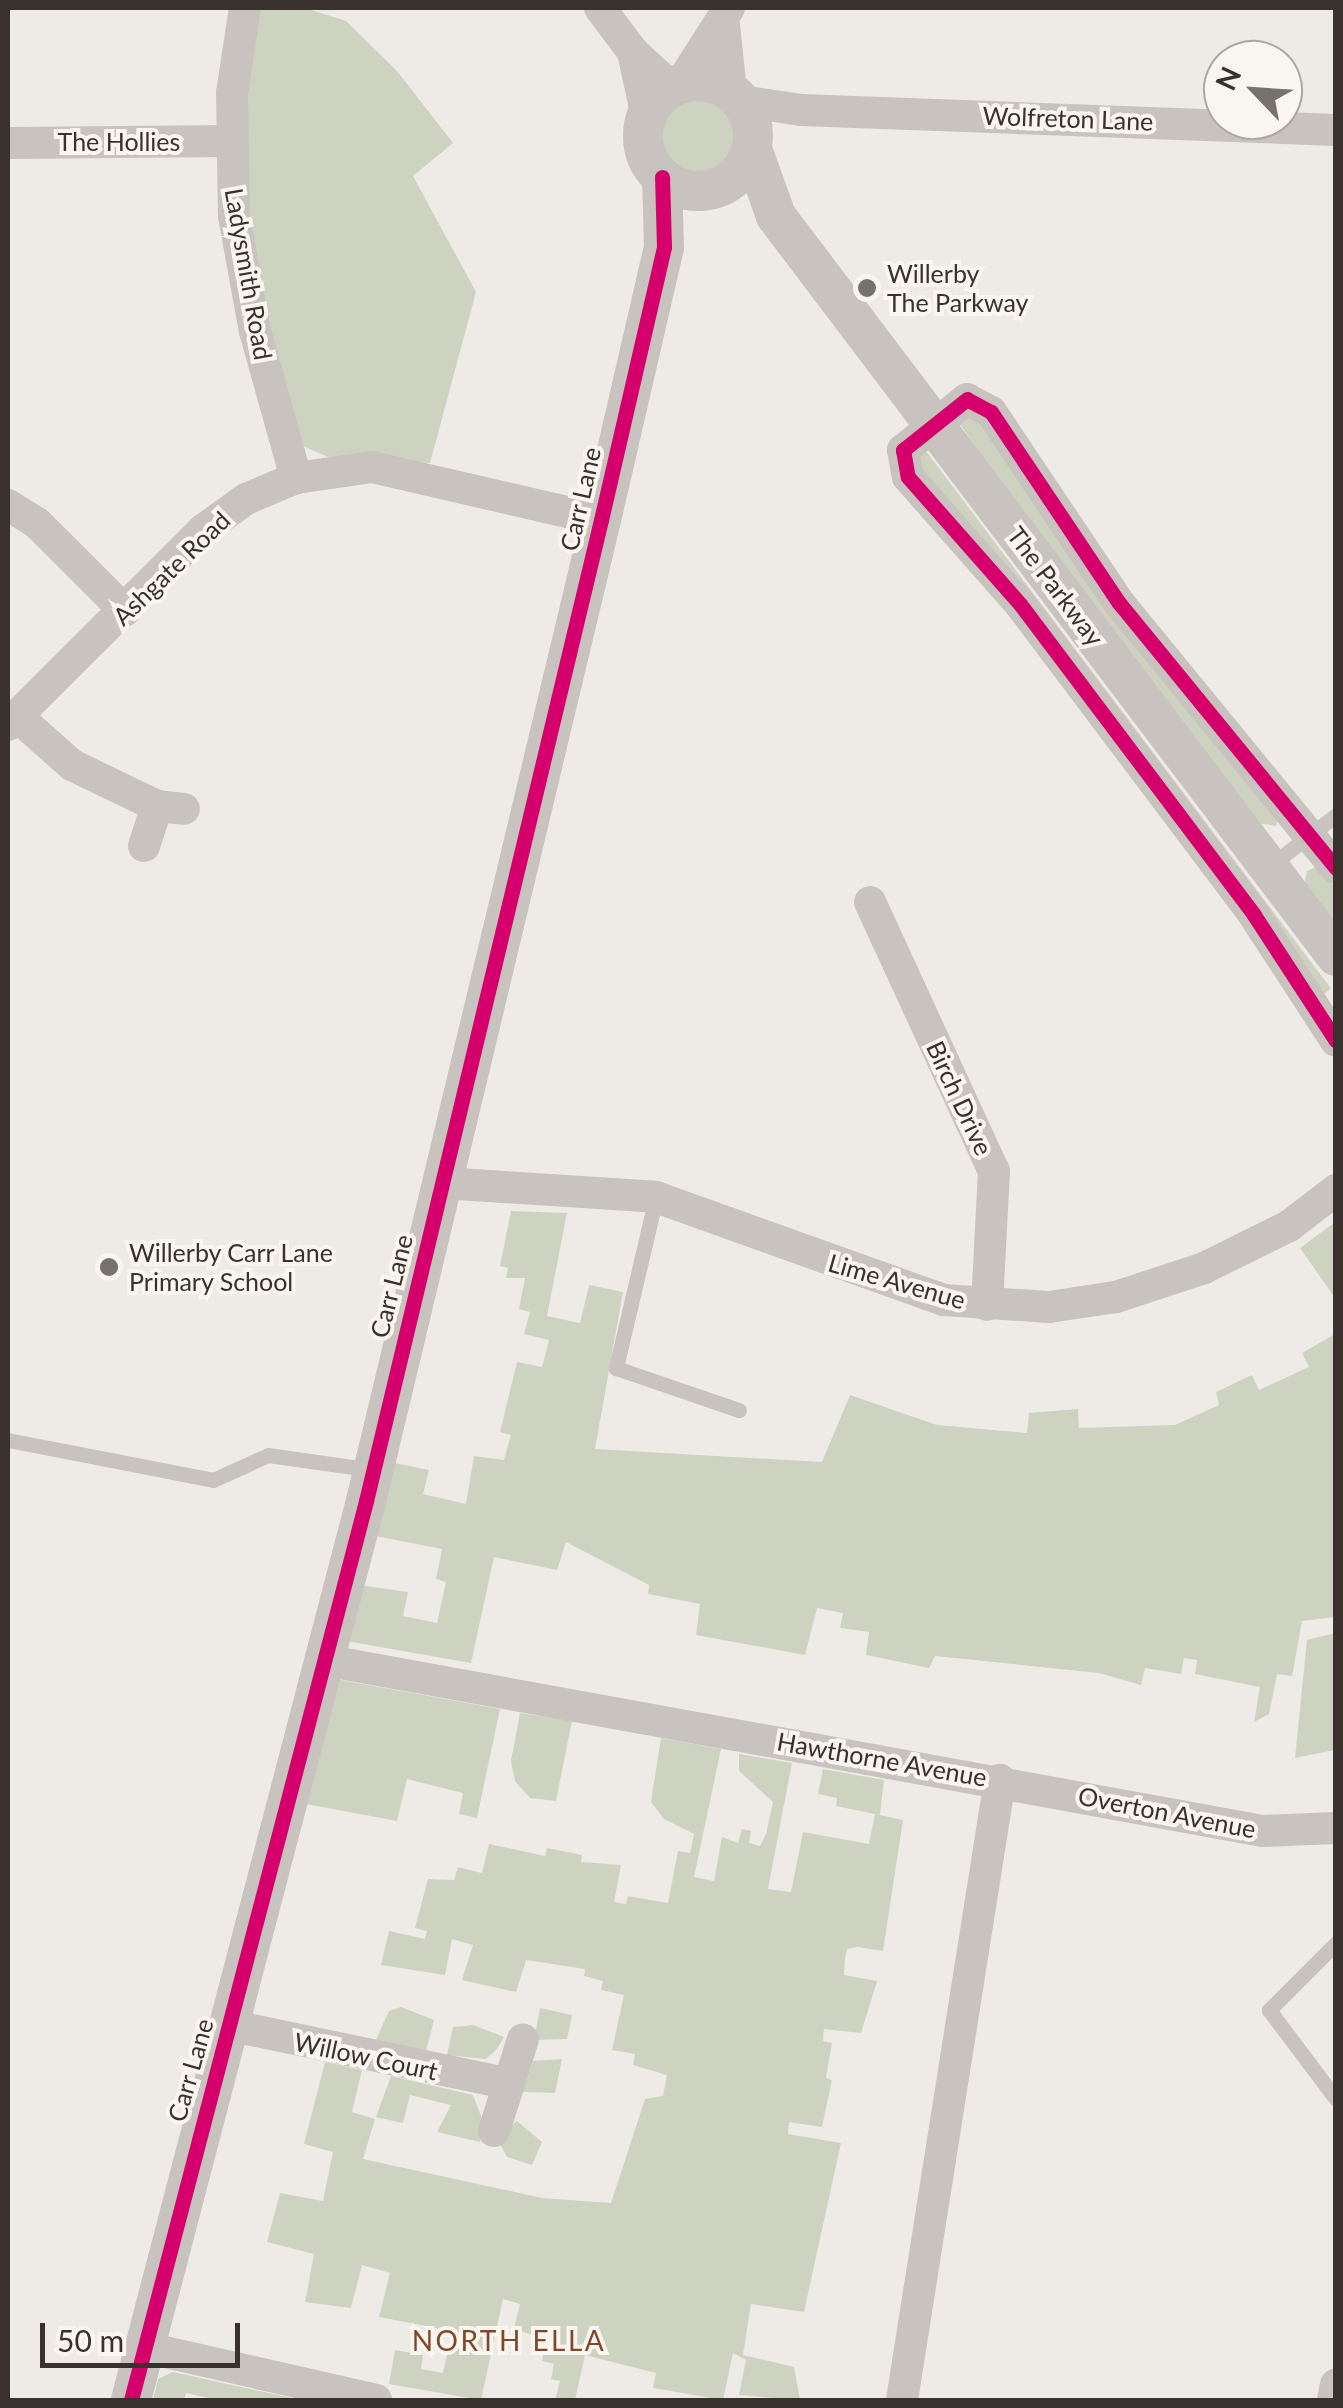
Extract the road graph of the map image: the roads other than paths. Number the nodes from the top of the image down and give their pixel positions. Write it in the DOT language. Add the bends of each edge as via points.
graph roads {
  1 [pos="245,8"];
  2 [pos="600,8"];
  3 [pos="727,16"];
  4 [pos="666,96"];
  5 [pos="736,97"];
  6 [pos="801,110"];
  7 [pos="1336,130"];
  8 [pos="231,142"];
  9 [pos="8,143"];
  10 [pos="752,146"];
  11 [pos="662,177"];
  12 [pos="712,189"];
  13 [pos="776,216"];
  14 [pos="664,248"];
  15 [pos="933,423"];
  16 [pos="296,478"];
  17 [pos="8,505"];
  18 [pos="601,520"];
  19 [pos="125,612"];
  20 [pos="13,721"];
  21 [pos="1336,815"];
  22 [pos="1307,837"];
  23 [pos="144,846"];
  24 [pos="1268,867"];
  25 [pos="1336,868"];
  26 [pos="870,902"];
  27 [pos="1336,956"];
  28 [pos="1336,1041"];
  29 [pos="442,1184"];
  30 [pos="1336,1190"];
  31 [pos="656,1197"];
  32 [pos="987,1306"];
  33 [pos="740,1410"];
  34 [pos="8,1440"];
  35 [pos="373,1470"];
  36 [pos="323,1660"];
  37 [pos="1000,1780"];
  38 [pos="1336,1828"];
  39 [pos="1336,1943"];
  40 [pos="228,2025"];
  41 [pos="523,2039"];
  42 [pos="505,2083"];
  43 [pos="1336,2099"];
  44 [pos="494,2131"];
  45 [pos="144,2347"];
  46 [pos="1336,2384"];
  47 [pos="131,2400"];
  48 [pos="376,2400"];
  49 [pos="902,2400"];
  50 [pos="1333,2400"];
  1 -- 8 [label="street, Ladysmith Road"];
  2 -- 4 [label="street"];
  3 -- 4 [label="street"];
  3 -- 5 [label="street"];
  4 -- 5 [label="street" via="714,83"];
  4 -- 11 [label="street, Carr Lane" via="645,150"];
  5 -- 6 [label="street, Wolfreton Lane"];
  5 -- 10 [label="street"];
  6 -- 7 [label="street, Wolfreton Lane"];
  6 -- 10 [label="street"];
  8 -- 9 [label="street, The Hollies"];
  8 -- 16 [label="street, Ladysmith Road" via="234,216 255,332"];
  10 -- 12 [label="street, Carr Lane" via="734,177"];
  10 -- 13 [label="street, The Parkway"];
  11 -- 12 [label="street"];
  11 -- 14 [label="street, Carr Lane"];
  12 -- 13 [label="street, The Parkway"];
  12 -- 14 [label="street, Carr Lane"];
  13 -- 15 [label="street, The Parkway"];
  14 -- 18 [label="street, Carr Lane"];
  15 -- 22 [label="street" via="967,399 991,412 1119,603"];
  15 -- 24 [label="street, The Parkway"];
  15 -- 28 [label="street" via="903,450 908,476 1020,604 1254,915"];
  16 -- 18 [label="street, Ashgate Road" via="372,467"];
  16 -- 19 [label="street, Ashgate Road" via="246,499 203,530"];
  17 -- 19 [label="street" via="37,523"];
  18 -- 29 [label="street, Carr Lane"];
  19 -- 20 [label="street, Ashgate Road"];
  20 -- 23 [label="street" via="72,764 170,807"];
  21 -- 22 [label="lane"];
  22 -- 24 [label="lane"];
  22 -- 25 [label="street"];
  24 -- 27 [label="street, The Parkway"];
  26 -- 32 [label="street, Birch Drive" via="994,1171"];
  29 -- 31 [label="street, Lime Avenue"];
  29 -- 35 [label="street, Carr Lane"];
  30 -- 32 [label="street, Lime Avenue" via="1289,1226 1204,1268 1134,1292 1049,1307"];
  31 -- 32 [label="street, Lime Avenue" via="864,1274 944,1300"];
  31 -- 33 [label="lane" via="616,1368"];
  34 -- 35 [label="lane" via="212,1480 268,1455"];
  35 -- 36 [label="street, Carr Lane"];
  36 -- 37 [label="street, Hawthorne Avenue"];
  36 -- 40 [label="street, Carr Lane"];
  37 -- 38 [label="street, Overton Avenue" via="1263,1831"];
  37 -- 49 [label="street, Hawthorne Avenue"];
  39 -- 43 [label="lane" via="1268,2010"];
  40 -- 42 [label="street, Willow Court"];
  40 -- 45 [label="street, Carr Lane"];
  41 -- 42 [label="street"];
  42 -- 44 [label="street"];
  45 -- 47 [label="street, Carr Lane"];
  45 -- 48 [label="street"];
  46 -- 50 [label="street"];
}
